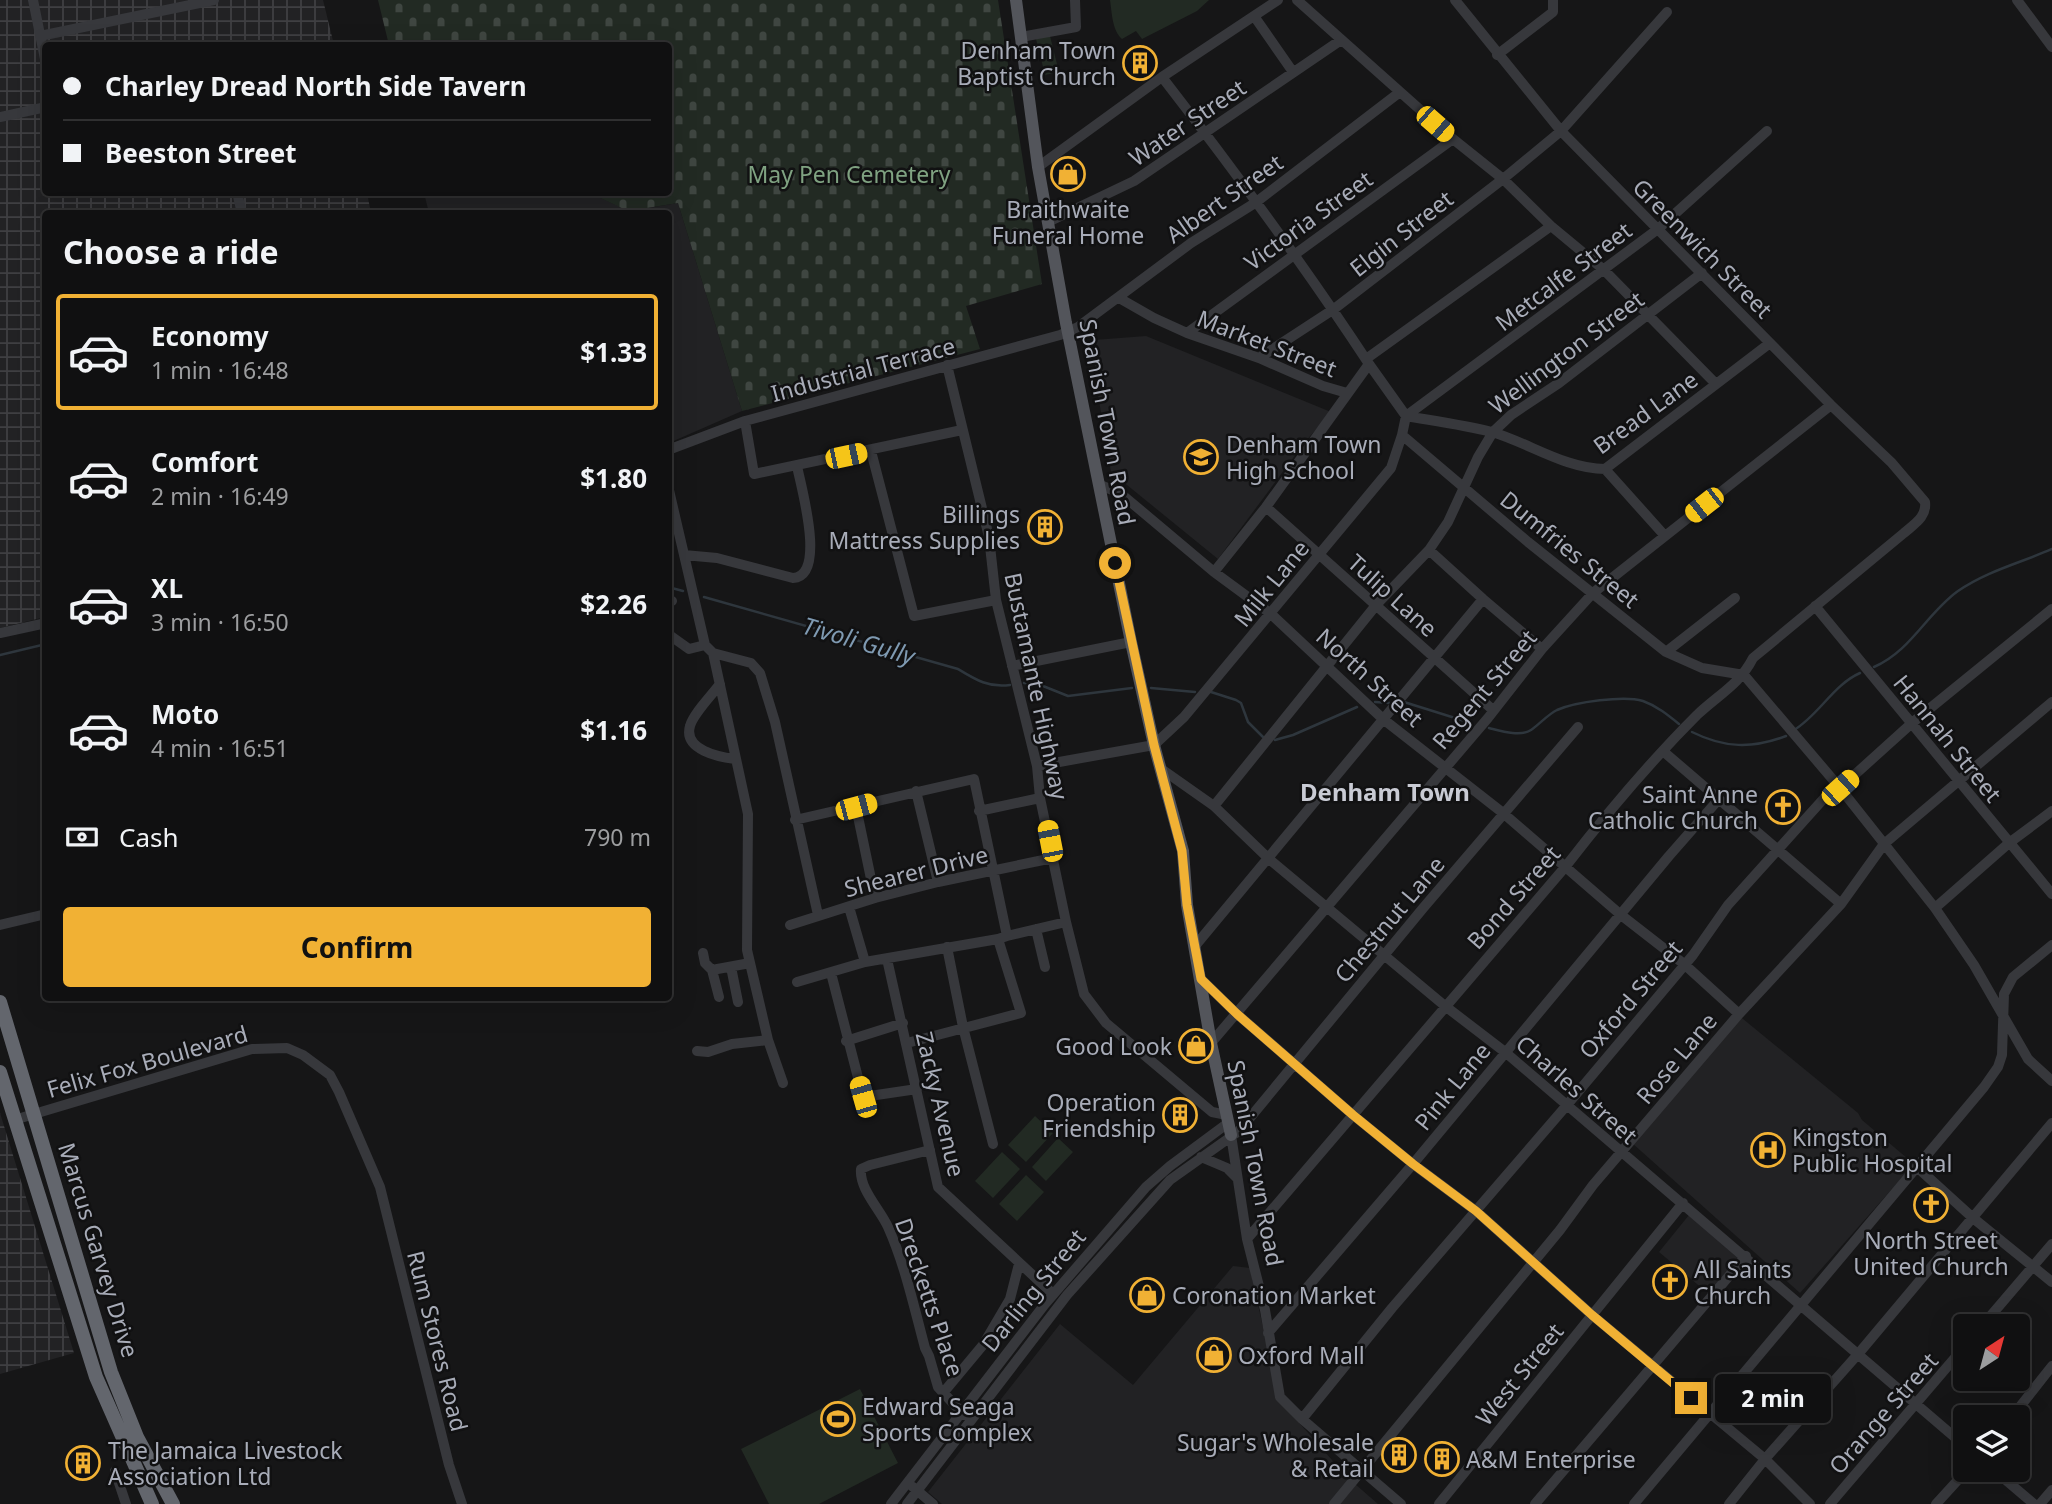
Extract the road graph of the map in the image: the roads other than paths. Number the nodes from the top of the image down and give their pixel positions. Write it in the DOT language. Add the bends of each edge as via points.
graph roads {
  1 [pos="33,0"];
  2 [pos="214,0"];
  3 [pos="1016,0"];
  4 [pos="1075,0"];
  5 [pos="1278,0"];
  6 [pos="1297,0"];
  7 [pos="1455,0"];
  8 [pos="1553,0"];
  9 [pos="2017,0"];
  10 [pos="1667,12"];
  11 [pos="1254,16"];
  12 [pos="40,36"];
  13 [pos="1021,37"];
  14 [pos="1341,40"];
  15 [pos="42,45"];
  16 [pos="2052,47"];
  17 [pos="1497,55"];
  18 [pos="1293,72"];
  19 [pos="1162,77"];
  20 [pos="1400,92"];
  21 [pos="42,108"];
  22 [pos="0,117"];
  23 [pos="1561,131"];
  24 [pos="1767,131"];
  25 [pos="1206,134"];
  26 [pos="1453,139"];
  27 [pos="1038,167"];
  28 [pos="1503,179"];
  29 [pos="1255,203"];
  30 [pos="1048,222"];
  31 [pos="1551,226"];
  32 [pos="1658,229"];
  33 [pos="1294,253"];
  34 [pos="1604,270"];
  35 [pos="1702,273"];
  36 [pos="1119,298"];
  37 [pos="1334,309"];
  38 [pos="1648,314"];
  39 [pos="1069,331"];
  40 [pos="1187,333"];
  41 [pos="1770,343"];
  42 [pos="1259,358"];
  43 [pos="1367,362"];
  44 [pos="947,365"];
  45 [pos="1716,384"];
  46 [pos="1347,393"];
  47 [pos="1831,405"];
  48 [pos="1406,416"];
  49 [pos="745,421"];
  50 [pos="962,430"];
  51 [pos="1493,432"];
  52 [pos="1402,435"];
  53 [pos="672,448"];
  54 [pos="871,451"];
  55 [pos="797,466"];
  56 [pos="1605,469"];
  57 [pos="1100,485"];
  58 [pos="1465,489"];
  59 [pos="672,503"];
  60 [pos="1266,507"];
  61 [pos="1922,516"];
  62 [pos="1665,536"];
  63 [pos="1429,550"];
  64 [pos="1319,554"];
  65 [pos="684,555"];
  66 [pos="1214,572"];
  67 [pos="1593,593"];
  68 [pos="1735,598"];
  69 [pos="1483,599"];
  70 [pos="996,600"];
  71 [pos="1377,604"];
  72 [pos="1815,606"];
  73 [pos="2051,611"];
  74 [pos="1271,614"];
  75 [pos="42,624"];
  76 [pos="0,633"];
  77 [pos="672,637"];
  78 [pos="1131,642"];
  79 [pos="705,645"];
  80 [pos="1542,649"];
  81 [pos="1666,652"];
  82 [pos="713,653"];
  83 [pos="1433,658"];
  84 [pos="1327,665"];
  85 [pos="1012,666"];
  86 [pos="1744,675"];
  87 [pos="720,684"];
  88 [pos="2052,702"];
  89 [pos="1493,710"];
  90 [pos="1383,719"];
  91 [pos="1912,723"];
  92 [pos="1577,727"];
  93 [pos="1154,745"];
  94 [pos="1664,751"];
  95 [pos="735,759"];
  96 [pos="1037,766"];
  97 [pos="1446,766"];
  98 [pos="1160,768"];
  99 [pos="1958,779"];
  100 [pos="1840,788"];
  101 [pos="916,791"];
  102 [pos="1827,795"];
  103 [pos="1040,798"];
  104 [pos="1719,799"];
  105 [pos="1214,806"];
  106 [pos="856,807"];
  107 [pos="979,811"];
  108 [pos="2052,811"];
  109 [pos="1503,813"];
  110 [pos="795,820"];
  111 [pos="2008,843"];
  112 [pos="1884,844"];
  113 [pos="1777,849"];
  114 [pos="1053,858"];
  115 [pos="1269,859"];
  116 [pos="1566,866"];
  117 [pos="995,871"];
  118 [pos="938,882"];
  119 [pos="2052,894"];
  120 [pos="875,898"];
  121 [pos="1841,904"];
  122 [pos="1327,906"];
  123 [pos="849,907"];
  124 [pos="1935,908"];
  125 [pos="42,915"];
  126 [pos="818,915"];
  127 [pos="1621,915"];
  128 [pos="1066,922"];
  129 [pos="0,925"];
  130 [pos="790,925"];
  131 [pos="1036,929"];
  132 [pos="1003,938"];
  133 [pos="2052,944"];
  134 [pos="1195,946"];
  135 [pos="947,947"];
  136 [pos="703,953"];
  137 [pos="1385,954"];
  138 [pos="887,959"];
  139 [pos="865,962"];
  140 [pos="750,963"];
  141 [pos="1684,964"];
  142 [pos="731,967"];
  143 [pos="1045,967"];
  144 [pos="712,970"];
  145 [pos="831,973"];
  146 [pos="1201,979"];
  147 [pos="797,982"];
  148 [pos="719,997"];
  149 [pos="0,1002"];
  150 [pos="738,1002"];
  151 [pos="1445,1006"];
  152 [pos="1237,1014"];
  153 [pos="1739,1014"];
  154 [pos="2004,1018"];
  155 [pos="903,1023"];
  156 [pos="963,1027"];
  157 [pos="768,1041"];
  158 [pos="846,1041"];
  159 [pos="907,1043"];
  160 [pos="1211,1043"];
  161 [pos="697,1051"];
  162 [pos="1505,1052"];
  163 [pos="1294,1063"];
  164 [pos="0,1072"];
  165 [pos="2052,1081"];
  166 [pos="783,1083"];
  167 [pos="917,1088"];
  168 [pos="1567,1105"];
  169 [pos="34,1114"];
  170 [pos="1353,1115"];
  171 [pos="14,1120"];
  172 [pos="2052,1123"];
  173 [pos="1229,1124"];
  174 [pos="993,1144"];
  175 [pos="930,1150"];
  176 [pos="1621,1153"];
  177 [pos="1201,1157"];
  178 [pos="1413,1164"];
  179 [pos="1918,1168"];
  180 [pos="1238,1179"];
  181 [pos="380,1187"];
  182 [pos="1683,1203"];
  183 [pos="1476,1211"];
  184 [pos="1973,1218"];
  185 [pos="1247,1239"];
  186 [pos="2052,1244"];
  187 [pos="1746,1256"];
  188 [pos="1532,1262"];
  189 [pos="1019,1264"];
  190 [pos="2033,1266"];
  191 [pos="2052,1282"];
  192 [pos="1053,1294"];
  193 [pos="1800,1305"];
  194 [pos="1992,1314"];
  195 [pos="1592,1315"];
  196 [pos="1268,1333"];
  197 [pos="1859,1353"];
  198 [pos="1953,1360"];
  199 [pos="2052,1366"];
  200 [pos="1654,1367"];
  201 [pos="943,1393"];
  202 [pos="1917,1404"];
  203 [pos="2021,1405"];
  204 [pos="960,1412"];
  205 [pos="1710,1414"];
  206 [pos="970,1419"];
  207 [pos="1301,1419"];
  208 [pos="1953,1436"];
  209 [pos="1765,1459"];
  210 [pos="115,1471"];
  211 [pos="1362,1472"];
  212 [pos="1956,1482"];
  213 [pos="2008,1482"];
  214 [pos="907,1483"];
  215 [pos="917,1490"];
  216 [pos="2052,1490"];
  217 [pos="126,1504"];
  218 [pos="152,1504"];
  219 [pos="173,1504"];
  220 [pos="462,1504"];
  221 [pos="891,1504"];
  222 [pos="907,1504"];
  223 [pos="933,1504"];
  224 [pos="1334,1504"];
  225 [pos="1401,1504"];
  226 [pos="1439,1504"];
  227 [pos="1535,1504"];
  228 [pos="1634,1504"];
  229 [pos="1728,1504"];
  230 [pos="1811,1504"];
  231 [pos="1830,1504"];
  232 [pos="1936,1504"];
  233 [pos="2034,1504"];
  234 [pos="2040,1504"];
  1 -- 12 [label="street"];
  2 -- 12 [label="street"];
  3 -- 13 [label="main road, Spanish Town Road"];
  4 -- 13 [label="street" via="1076,27"];
  5 -- 11 [label="street"];
  6 -- 14 [label="street"];
  7 -- 17 [label="street, Greenwich Street"];
  8 -- 17 [label="street" via="1553,12"];
  9 -- 16 [label="street"];
  10 -- 23 [label="street, Elgin Street"];
  11 -- 18 [label="street"];
  11 -- 19 [label="street"];
  12 -- 15 [label="street"];
  13 -- 27 [label="main road, Spanish Town Road"];
  14 -- 18 [label="street, Water Street"];
  14 -- 20 [label="street"];
  17 -- 23 [label="street, Greenwich Street"];
  18 -- 25 [label="street, Water Street"];
  19 -- 25 [label="street"];
  19 -- 27 [label="street"];
  20 -- 26 [label="street"];
  20 -- 29 [label="street, Albert Street"];
  21 -- 22 [label="street"];
  23 -- 28 [label="street, Elgin Street"];
  23 -- 32 [label="street, Greenwich Street"];
  24 -- 32 [label="street, Metcalfe Street"];
  25 -- 29 [label="street"];
  25 -- 30 [label="street, Water Street" via="1133,181"];
  26 -- 28 [label="street"];
  26 -- 33 [label="street, Victoria Street"];
  27 -- 30 [label="main road, Spanish Town Road"];
  28 -- 31 [label="street"];
  28 -- 37 [label="street, Elgin Street"];
  29 -- 33 [label="street"];
  29 -- 36 [label="street, Albert Street" via="1191,243"];
  30 -- 39 [label="main road, Spanish Town Road"];
  31 -- 34 [label="street"];
  31 -- 43 [label="street"];
  32 -- 34 [label="street, Metcalfe Street"];
  32 -- 35 [label="street, Greenwich Street"];
  33 -- 37 [label="street"];
  33 -- 40 [label="street, Victoria Street"];
  34 -- 38 [label="street"];
  34 -- 48 [label="street, Metcalfe Street"];
  35 -- 38 [label="street, Wellington Street"];
  35 -- 41 [label="street, Greenwich Street"];
  36 -- 39 [label="street, Albert Street"];
  36 -- 40 [label="street, Market Street"];
  37 -- 42 [label="street, Elgin Street"];
  37 -- 43 [label="street"];
  38 -- 45 [label="street"];
  38 -- 51 [label="street, Wellington Street"];
  39 -- 44 [label="street, Industrial Terrace"];
  39 -- 57 [label="main road, Spanish Town Road"];
  40 -- 42 [label="street, Market Street"];
  41 -- 45 [label="street, Bread Lane"];
  41 -- 47 [label="street, Greenwich Street"];
  42 -- 46 [label="street, Market Street"];
  43 -- 46 [label="street, Market Street"];
  43 -- 48 [label="street, Market Street"];
  44 -- 49 [label="street, Industrial Terrace"];
  44 -- 50 [label="street, Bustamante Highway"];
  45 -- 56 [label="street, Bread Lane"];
  46 -- 60 [label="street"];
  47 -- 61 [label="street, Greenwich Street" via="1917,492 1925,502"];
  47 -- 62 [label="street, Regent Street"];
  48 -- 51 [label="street"];
  48 -- 52 [label="street"];
  49 -- 53 [label="street, Industrial Terrace"];
  49 -- 55 [label="street" via="754,474"];
  50 -- 54 [label="street"];
  50 -- 70 [label="street, Bustamante Highway" via="989,537"];
  51 -- 56 [label="street, Bread Lane" via="1555,457"];
  51 -- 58 [label="street, Wellington Street"];
  52 -- 58 [label="street, Dumfries Street"];
  52 -- 64 [label="street, Milk Lane" via="1391,468"];
  54 -- 55 [label="street"];
  54 -- 70 [label="street" via="914,616"];
  55 -- 65 [label="street" via="810,531 810,559 800,578"];
  56 -- 62 [label="street"];
  57 -- 66 [label="street, North Street" via="1120,493"];
  57 -- 78 [label="main road, Spanish Town Road"];
  58 -- 63 [label="street, Wellington Street"];
  58 -- 67 [label="street, Dumfries Street"];
  59 -- 65 [label="street"];
  60 -- 64 [label="street, Tulip Lane"];
  60 -- 66 [label="street"];
  61 -- 72 [label="street, Bond Street"];
  62 -- 67 [label="street, Regent Street"];
  63 -- 69 [label="street"];
  63 -- 71 [label="street, Wellington Street"];
  64 -- 71 [label="street, Tulip Lane"];
  64 -- 74 [label="street, Milk Lane"];
  65 -- 79 [label="street"];
  66 -- 74 [label="street, North Street"];
  67 -- 80 [label="street, Regent Street"];
  67 -- 81 [label="street, Dumfries Street"];
  68 -- 81 [label="street"];
  69 -- 80 [label="street"];
  69 -- 83 [label="street"];
  70 -- 85 [label="street, Bustamante Highway"];
  71 -- 83 [label="street, Tulip Lane"];
  71 -- 84 [label="street, Wellington Street"];
  72 -- 86 [label="street, Bond Street" via="1754,658"];
  72 -- 91 [label="street, Hannah Street"];
  73 -- 91 [label="street"];
  74 -- 84 [label="street, North Street"];
  74 -- 93 [label="street, Milk Lane" via="1184,717"];
  75 -- 76 [label="street"];
  77 -- 79 [label="street" via="689,649"];
  78 -- 85 [label="street"];
  78 -- 93 [label="main road, Spanish Town Road"];
  79 -- 82 [label="street"];
  80 -- 89 [label="street, Regent Street"];
  81 -- 86 [label="street, Dumfries Street" via="1702,668"];
  82 -- 87 [label="street"];
  82 -- 110 [label="street" via="751,663 760,673"];
  83 -- 89 [label="street, Tulip Lane"];
  83 -- 90 [label="street"];
  84 -- 90 [label="street, North Street"];
  84 -- 105 [label="street, Wellington Street"];
  85 -- 96 [label="street, Bustamante Highway"];
  86 -- 94 [label="street, Bond Street"];
  86 -- 100 [label="street"];
  87 -- 95 [label="street"];
  87 -- 95 [label="street" via="690,724 689,734 696,746 708,753"];
  88 -- 99 [label="street, Rose Lane"];
  89 -- 97 [label="street, Regent Street"];
  90 -- 97 [label="street, North Street"];
  90 -- 115 [label="street"];
  91 -- 99 [label="street, Hannah Street"];
  91 -- 100 [label="street"];
  92 -- 109 [label="street, Chestnut Lane"];
  93 -- 96 [label="street"];
  93 -- 98 [label="main road, Spanish Town Road"];
  94 -- 104 [label="street"];
  94 -- 116 [label="street, Bond Street" via="1611,807"];
  95 -- 140 [label="street" via="748,814 745,928"];
  96 -- 103 [label="street, Bustamante Highway"];
  97 -- 109 [label="street, North Street"];
  97 -- 122 [label="street, Regent Street"];
  98 -- 105 [label="street, Charles Street"];
  98 -- 134 [label="main road, Spanish Town Road" via="1182,851"];
  99 -- 111 [label="street, Hannah Street"];
  99 -- 112 [label="street, Rose Lane"];
  100 -- 112 [label="street"];
  101 -- 106 [label="street"];
  101 -- 107 [label="street" via="974,779"];
  101 -- 118 [label="street"];
  102 -- 113 [label="street, Oxford Street"];
  103 -- 107 [label="street"];
  103 -- 114 [label="street, Bustamante Highway"];
  104 -- 113 [label="street"];
  104 -- 127 [label="street, Pink Lane"];
  105 -- 115 [label="street, Charles Street"];
  106 -- 110 [label="street"];
  106 -- 120 [label="street"];
  107 -- 117 [label="street"];
  108 -- 111 [label="street"];
  109 -- 116 [label="street, North Street"];
  109 -- 137 [label="street, Chestnut Lane"];
  110 -- 126 [label="street"];
  111 -- 119 [label="street, Hannah Street"];
  111 -- 124 [label="street"];
  112 -- 121 [label="street, Rose Lane"];
  112 -- 124 [label="street"];
  113 -- 121 [label="street"];
  113 -- 141 [label="street, Oxford Street"];
  114 -- 117 [label="street, Shearer Drive"];
  114 -- 128 [label="street, Bustamante Highway"];
  115 -- 122 [label="street, Charles Street"];
  115 -- 134 [label="street"];
  116 -- 127 [label="street, North Street"];
  116 -- 151 [label="street, Bond Street"];
  117 -- 118 [label="street, Shearer Drive"];
  117 -- 132 [label="street"];
  118 -- 120 [label="street, Shearer Drive"];
  120 -- 123 [label="street, Shearer Drive"];
  121 -- 153 [label="street, Rose Lane"];
  122 -- 137 [label="street, Charles Street"];
  122 -- 152 [label="street, Regent Street"];
  123 -- 126 [label="street, Shearer Drive"];
  123 -- 139 [label="street"];
  124 -- 154 [label="street"];
  125 -- 129 [label="street"];
  126 -- 130 [label="street, Shearer Drive"];
  127 -- 141 [label="street, North Street"];
  127 -- 162 [label="street, Pink Lane"];
  128 -- 131 [label="street"];
  128 -- 173 [label="street, Bustamante Highway" via="1084,994 1106,1023"];
  131 -- 132 [label="street"];
  131 -- 143 [label="street"];
  132 -- 135 [label="street"];
  132 -- 156 [label="street" via="1021,1013"];
  133 -- 154 [label="street" via="2013,978 2004,994"];
  134 -- 146 [label="main road, Spanish Town Road"];
  135 -- 138 [label="street"];
  135 -- 156 [label="street"];
  136 -- 144 [label="street"];
  137 -- 151 [label="street, Charles Street"];
  137 -- 163 [label="street, Chestnut Lane"];
  138 -- 139 [label="street"];
  138 -- 155 [label="street, Zacky Avenue"];
  139 -- 145 [label="street"];
  140 -- 142 [label="street"];
  140 -- 157 [label="street"];
  141 -- 153 [label="street, North Street"];
  141 -- 168 [label="street, Oxford Street"];
  142 -- 144 [label="street"];
  142 -- 150 [label="street"];
  144 -- 148 [label="street"];
  145 -- 147 [label="street"];
  145 -- 158 [label="street"];
  146 -- 152 [label="street"];
  146 -- 160 [label="main road, Spanish Town Road"];
  149 -- 169 [label="highway, Marcus Garvey Drive"];
  151 -- 162 [label="street, Charles Street"];
  151 -- 170 [label="street, Bond Street"];
  152 -- 160 [label="street, Regent Street"];
  152 -- 163 [label="street"];
  153 -- 176 [label="street, Rose Lane"];
  154 -- 165 [label="street" via="2028,1059"];
  154 -- 179 [label="street" via="1998,1067"];
  155 -- 158 [label="street"];
  155 -- 159 [label="street, Zacky Avenue"];
  156 -- 159 [label="street"];
  156 -- 174 [label="street"];
  157 -- 161 [label="street"];
  157 -- 166 [label="street"];
  158 -- 167 [label="street" via="863,1097"];
  159 -- 167 [label="street, Zacky Avenue"];
  160 -- 173 [label="main road, Spanish Town Road"];
  162 -- 168 [label="street, Charles Street"];
  162 -- 178 [label="street, Pink Lane"];
  163 -- 170 [label="street"];
  163 -- 173 [label="street, Chestnut Lane" via="1239,1131"];
  164 -- 171 [label="highway, Marcus Garvey Drive"];
  167 -- 175 [label="street, Zacky Avenue"];
  168 -- 176 [label="street, Charles Street"];
  168 -- 183 [label="street, Oxford Street"];
  169 -- 171 [label="street, Felix Fox Boulevard"];
  169 -- 181 [label="street, Felix Fox Boulevard" via="252,1049 287,1048 330,1075"];
  169 -- 219 [label="highway, Marcus Garvey Drive" via="111,1372 137,1437"];
  170 -- 178 [label="street"];
  170 -- 185 [label="street, Bond Street"];
  171 -- 218 [label="highway, Marcus Garvey Drive" via="96,1377"];
  172 -- 184 [label="street"];
  173 -- 177 [label="street, Darling Street"];
  173 -- 180 [label="street, Spanish Town Road"];
  173 -- 192 [label="street, Darling Street" via="1146,1187"];
  175 -- 189 [label="street, Zacky Avenue" via="942,1193"];
  175 -- 201 [label="street, Drecketts Place" via="870,1165 860,1174 899,1256"];
  176 -- 182 [label="street, Charles Street"];
  176 -- 188 [label="street, Rose Lane"];
  177 -- 180 [label="street" via="1227,1168"];
  177 -- 206 [label="street, Darling Street" via="1154,1195 1067,1295"];
  178 -- 183 [label="street"];
  178 -- 196 [label="street, Pink Lane"];
  179 -- 184 [label="street"];
  179 -- 193 [label="street"];
  180 -- 185 [label="street, Spanish Town Road"];
  181 -- 220 [label="street, Rum Stores Road"];
  182 -- 187 [label="street, Charles Street"];
  182 -- 195 [label="street, West Street"];
  183 -- 188 [label="street"];
  183 -- 207 [label="street, Oxford Street"];
  184 -- 190 [label="street"];
  184 -- 197 [label="street"];
  185 -- 196 [label="street, Spanish Town Road"];
  186 -- 190 [label="street"];
  187 -- 193 [label="street, Charles Street"];
  187 -- 200 [label="street"];
  188 -- 195 [label="street"];
  188 -- 211 [label="street, Rose Lane"];
  189 -- 192 [label="street, Zacky Avenue"];
  189 -- 201 [label="street" via="1010,1299 983,1345"];
  190 -- 191 [label="street"];
  190 -- 194 [label="street"];
  192 -- 204 [label="street, Darling Street"];
  193 -- 197 [label="street, Charles Street"];
  193 -- 205 [label="street"];
  195 -- 200 [label="street"];
  195 -- 226 [label="street, West Street"];
  196 -- 207 [label="street, Spanish Town Road" via="1280,1397"];
  197 -- 202 [label="street, Charles Street"];
  197 -- 209 [label="street"];
  198 -- 202 [label="street, Orange Street"];
  199 -- 203 [label="street"];
  200 -- 205 [label="street"];
  200 -- 227 [label="street"];
  201 -- 204 [label="street, Drecketts Place"];
  202 -- 208 [label="street, Charles Street"];
  202 -- 231 [label="street, Orange Street"];
  204 -- 206 [label="street, Drecketts Place"];
  204 -- 214 [label="street, Darling Street"];
  205 -- 209 [label="street"];
  205 -- 228 [label="street"];
  206 -- 215 [label="street, Darling Street"];
  207 -- 211 [label="street, Spanish Town Road"];
  209 -- 229 [label="street"];
  209 -- 230 [label="street"];
  210 -- 217 [label="street"];
  211 -- 224 [label="street, Rose Lane"];
  211 -- 225 [label="street, Spanish Town Road"];
  212 -- 232 [label="street"];
  213 -- 233 [label="street"];
  214 -- 215 [label="street"];
  214 -- 221 [label="street, Darling Street"];
  215 -- 222 [label="street, Darling Street"];
  215 -- 223 [label="street"];
  216 -- 234 [label="street"];
}
